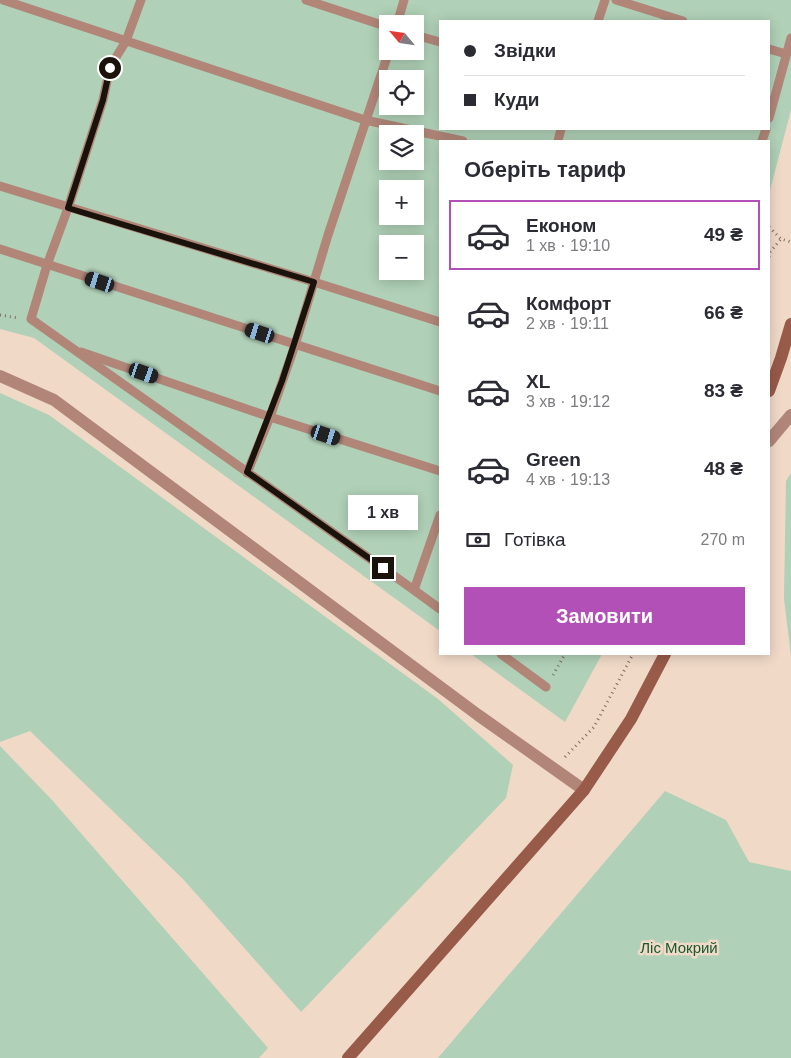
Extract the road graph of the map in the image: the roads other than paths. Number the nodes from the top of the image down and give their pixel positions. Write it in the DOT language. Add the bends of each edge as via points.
graph roads {
  1 [pos="3,0"];
  2 [pos="141,0"];
  3 [pos="306,0"];
  4 [pos="404,0"];
  5 [pos="605,0"];
  6 [pos="616,0"];
  7 [pos="400,15"];
  8 [pos="598,20"];
  9 [pos="680,20"];
  10 [pos="379,24"];
  11 [pos="424,38"];
  12 [pos="791,38"];
  13 [pos="126,41"];
  14 [pos="439,42"];
  15 [pos="770,49"];
  16 [pos="786,54"];
  17 [pos="385,60"];
  18 [pos="770,114"];
  19 [pos="365,120"];
  20 [pos="458,140"];
  21 [pos="0,186"];
  22 [pos="68,208"];
  23 [pos="0,249"];
  24 [pos="47,264"];
  25 [pos="314,282"];
  26 [pos="439,322"];
  27 [pos="791,324"];
  28 [pos="295,345"];
  29 [pos="72,348"];
  30 [pos="0,376"];
  31 [pos="770,388"];
  32 [pos="439,391"];
  33 [pos="791,415"];
  34 [pos="270,417"];
  35 [pos="770,440"];
  36 [pos="439,471"];
  37 [pos="247,472"];
  38 [pos="439,518"];
  39 [pos="414,590"];
  40 [pos="439,608"];
  41 [pos="502,655"];
  42 [pos="664,655"];
  43 [pos="546,686"];
  44 [pos="584,790"];
  45 [pos="348,1058"];
  1 -- 13 [label="lane"];
  2 -- 13 [label="lane"];
  3 -- 10 [label="lane"];
  4 -- 7 [label="lane"];
  5 -- 8 [label="lane"];
  6 -- 9 [label="lane"];
  11 -- 14 [label="lane"];
  12 -- 16 [label="lane"];
  13 -- 19 [label="lane"];
  13 -- 22 [label="lane" via="110,68"];
  15 -- 16 [label="lane"];
  16 -- 18 [label="lane"];
  17 -- 19 [label="lane"];
  19 -- 20 [label="lane"];
  19 -- 25 [label="lane"];
  21 -- 22 [label="lane"];
  22 -- 24 [label="lane"];
  22 -- 25 [label="lane"];
  23 -- 24 [label="lane"];
  24 -- 28 [label="lane"];
  24 -- 29 [label="lane" via="31,319"];
  25 -- 26 [label="lane"];
  25 -- 28 [label="lane"];
  27 -- 31 [label="main road"];
  28 -- 32 [label="lane"];
  28 -- 34 [label="lane"];
  29 -- 34 [label="lane"];
  29 -- 37 [label="lane"];
  30 -- 44 [label="street" via="54,400"];
  33 -- 35 [label="street"];
  34 -- 36 [label="lane"];
  34 -- 37 [label="lane"];
  37 -- 39 [label="lane"];
  38 -- 39 [label="lane"];
  39 -- 40 [label="lane"];
  41 -- 43 [label="lane"];
  42 -- 44 [label="main road" via="631,719"];
  44 -- 45 [label="main road"];
}
